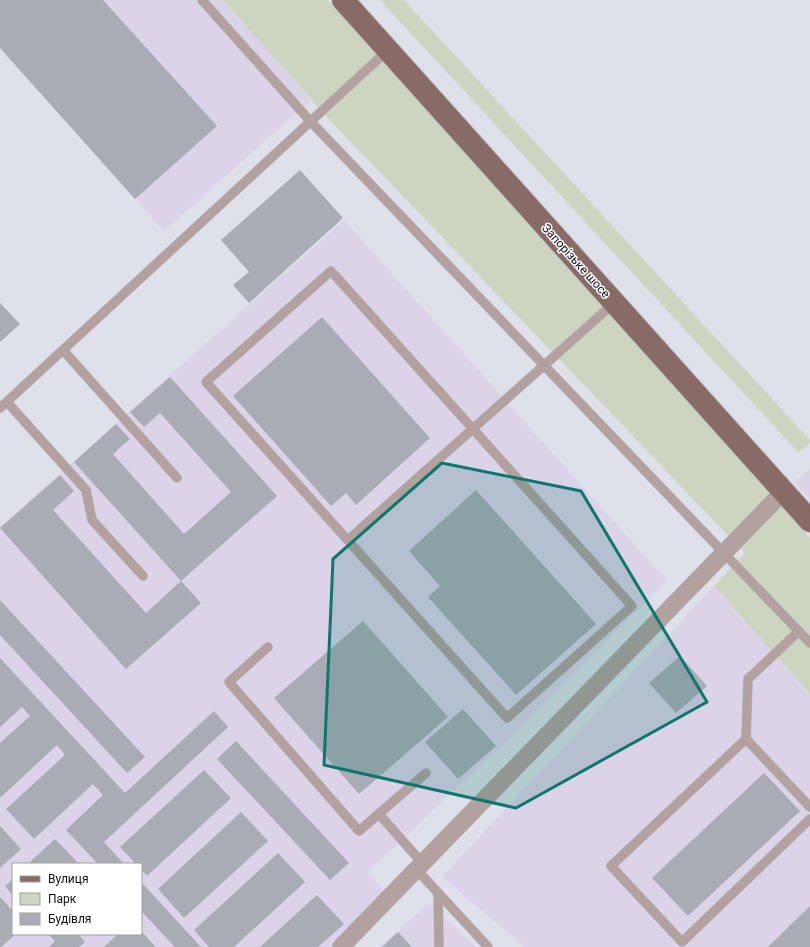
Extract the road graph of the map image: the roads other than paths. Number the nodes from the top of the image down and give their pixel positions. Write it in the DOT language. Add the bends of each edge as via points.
graph roads {
  1 [pos="202,0"];
  2 [pos="343,0"];
  3 [pos="388,50"];
  4 [pos="311,122"];
  5 [pos="614,303"];
  6 [pos="63,350"];
  7 [pos="544,365"];
  8 [pos="3,405"];
  9 [pos="472,428"];
  10 [pos="177,478"];
  11 [pos="783,492"];
  12 [pos="810,521"];
  13 [pos="348,540"];
  14 [pos="724,553"];
  15 [pos="143,576"];
  16 [pos="799,631"];
  17 [pos="810,643"];
  18 [pos="268,647"];
  19 [pos="746,739"];
  20 [pos="426,773"];
  21 [pos="810,807"];
  22 [pos="379,814"];
  23 [pos="810,820"];
  24 [pos="420,867"];
  25 [pos="438,894"];
  26 [pos="341,947"];
  27 [pos="439,947"];
  28 [pos="488,947"];
  1 -- 4 [label="lane"];
  2 -- 3 [label="main road, Запорізьке шосе"];
  3 -- 4 [label="lane"];
  3 -- 5 [label="main road, Запорізьке шосе"];
  4 -- 6 [label="lane"];
  4 -- 7 [label="lane"];
  5 -- 7 [label="lane"];
  5 -- 11 [label="main road, Запорізьке шосе"];
  6 -- 8 [label="lane"];
  6 -- 10 [label="lane"];
  7 -- 9 [label="lane"];
  7 -- 14 [label="lane"];
  8 -- 15 [label="lane" via="86,490 92,520"];
  9 -- 13 [label="lane"];
  9 -- 13 [label="lane" via="331,271 206,382"];
  9 -- 13 [label="lane" via="632,606 626,612 506,718"];
  11 -- 12 [label="main road, Запорізьке шосе"];
  11 -- 14 [label="street"];
  14 -- 16 [label="lane"];
  14 -- 24 [label="street"];
  16 -- 17 [label="lane"];
  16 -- 19 [label="lane" via="748,679"];
  18 -- 22 [label="lane" via="229,682 359,831"];
  19 -- 21 [label="lane"];
  19 -- 23 [label="lane" via="611,866 682,942"];
  20 -- 22 [label="lane"];
  22 -- 24 [label="lane"];
  24 -- 25 [label="lane"];
  24 -- 26 [label="street"];
  25 -- 27 [label="lane"];
  25 -- 28 [label="lane"];
}
